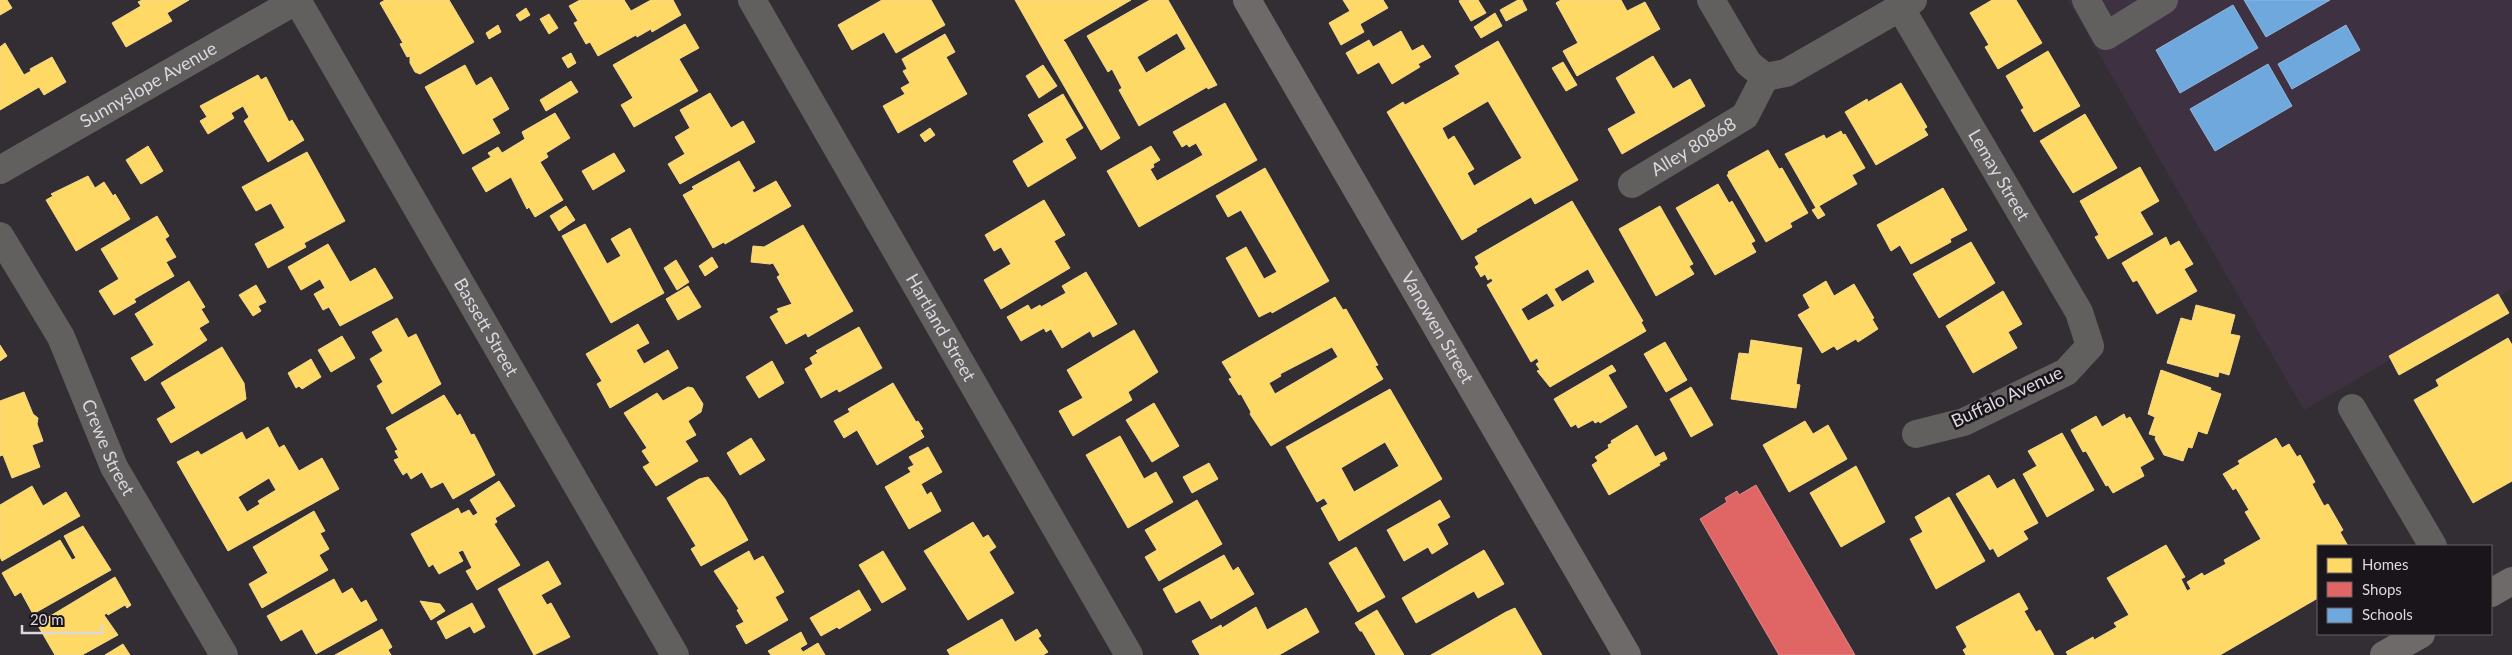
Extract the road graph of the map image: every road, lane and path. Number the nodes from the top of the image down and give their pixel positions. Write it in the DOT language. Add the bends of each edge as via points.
graph roads {
  1 [pos="297,0"];
  2 [pos="752,0"];
  3 [pos="1246,0"];
  4 [pos="1711,0"];
  5 [pos="2086,0"];
  6 [pos="2164,0"];
  7 [pos="1907,4"];
  8 [pos="1765,77"];
  9 [pos="0,170"];
  10 [pos="1632,184"];
  11 [pos="0,236"];
  12 [pos="2090,346"];
  13 [pos="2352,408"];
  14 [pos="1916,434"];
  15 [pos="2431,545"];
  16 [pos="2512,581"];
  17 [pos="2492,592"];
  18 [pos="2419,635"];
  19 [pos="224,655"];
  20 [pos="674,655"];
  21 [pos="1129,655"];
  22 [pos="1627,655"];
  23 [pos="2384,655"];
  1 -- 9 [label="street, Sunnyslope Avenue"];
  1 -- 20 [label="street, Bassett Street"];
  2 -- 21 [label="street, Hartland Street"];
  3 -- 22 [label="main road, Vanowen Street"];
  4 -- 8 [label="street" via="1748,64"];
  5 -- 6 [label="street" via="2106,36"];
  7 -- 8 [label="street" via="1786,73"];
  7 -- 12 [label="street, Lemay Street" via="2079,312"];
  8 -- 10 [label="street, Alley 80868" via="1745,116"];
  11 -- 19 [label="street, Crewe Street" via="61,337 114,467"];
  12 -- 14 [label="street, Buffalo Avenue" via="2066,372 1964,422"];
  13 -- 15 [label="street"];
  16 -- 17 [label="main road"];
  18 -- 23 [label="main road"];
}
